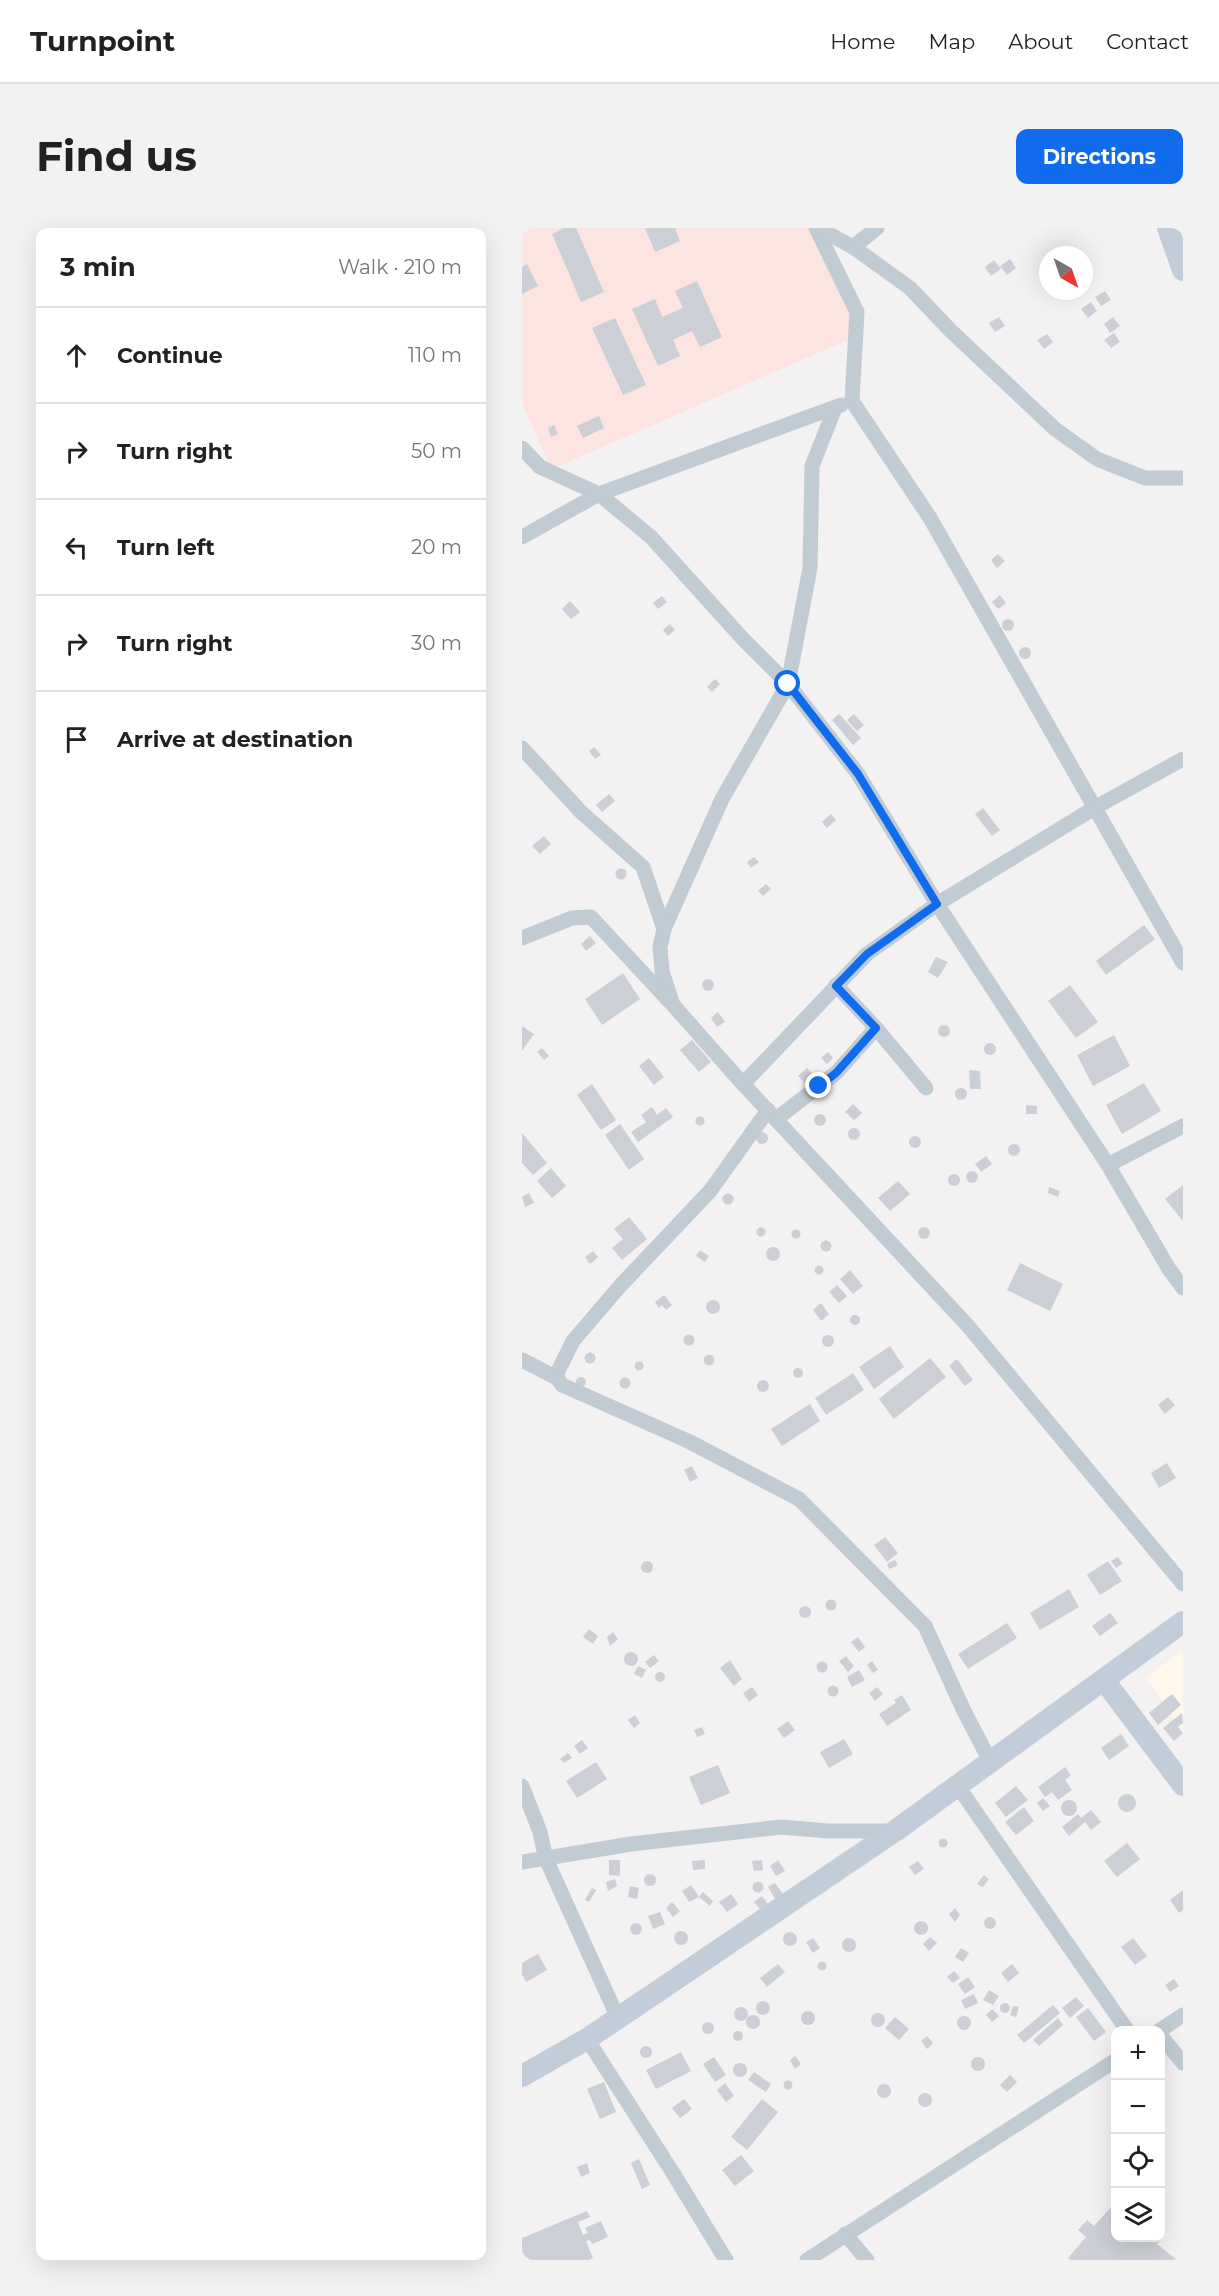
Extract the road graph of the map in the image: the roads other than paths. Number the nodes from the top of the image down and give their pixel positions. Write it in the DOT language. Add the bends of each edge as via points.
graph roads {
  1 [pos="817,228"];
  2 [pos="877,228"];
  3 [pos="1168,228"];
  4 [pos="852,247"];
  5 [pos="1183,270"];
  6 [pos="852,401"];
  7 [pos="835,408"];
  8 [pos="522,448"];
  9 [pos="1183,478"];
  10 [pos="599,494"];
  11 [pos="522,537"];
  12 [pos="788,684"];
  13 [pos="522,748"];
  14 [pos="1183,759"];
  15 [pos="1096,807"];
  16 [pos="937,904"];
  17 [pos="664,929"];
  18 [pos="522,938"];
  19 [pos="1183,963"];
  20 [pos="836,986"];
  21 [pos="673,1005"];
  22 [pos="876,1028"];
  23 [pos="743,1084"];
  24 [pos="926,1088"];
  25 [pos="772,1114"];
  26 [pos="1183,1126"];
  27 [pos="1108,1165"];
  28 [pos="1183,1261"];
  29 [pos="1169,1269"];
  30 [pos="1183,1288"];
  31 [pos="522,1360"];
  32 [pos="557,1378"];
  33 [pos="1183,1584"];
  34 [pos="1183,1622"];
  35 [pos="1104,1680"];
  36 [pos="990,1761"];
  37 [pos="957,1785"];
  38 [pos="1183,1785"];
  39 [pos="522,1786"];
  40 [pos="895,1831"];
  41 [pos="546,1859"];
  42 [pos="522,1862"];
  43 [pos="1183,2015"];
  44 [pos="618,2018"];
  45 [pos="1124,2026"];
  46 [pos="1165,2029"];
  47 [pos="587,2039"];
  48 [pos="1165,2040"];
  49 [pos="1111,2063"];
  50 [pos="1183,2063"];
  51 [pos="522,2076"];
  52 [pos="846,2234"];
  53 [pos="726,2260"];
  54 [pos="807,2260"];
  55 [pos="867,2260"];
  1 -- 4 [label="street"];
  1 -- 6 [label="street" via="857,312"];
  2 -- 4 [label="street"];
  3 -- 5 [label="main road"];
  4 -- 9 [label="street" via="910,288 1054,429 1097,459 1145,478"];
  6 -- 7 [label="street"];
  6 -- 15 [label="street" via="930,518"];
  7 -- 10 [label="street"];
  7 -- 12 [label="street" via="812,466 810,568"];
  8 -- 10 [label="street" via="540,467"];
  10 -- 11 [label="street"];
  10 -- 12 [label="street" via="651,537"];
  12 -- 16 [label="street" via="858,774"];
  12 -- 17 [label="street" via="722,799"];
  13 -- 17 [label="street" via="581,812 643,867"];
  14 -- 15 [label="street"];
  15 -- 16 [label="street"];
  15 -- 19 [label="street"];
  16 -- 20 [label="street" via="867,954"];
  16 -- 27 [label="street"];
  17 -- 21 [label="street" via="660,947"];
  18 -- 21 [label="street" via="572,918 591,917"];
  20 -- 22 [label="street"];
  20 -- 23 [label="street"];
  21 -- 23 [label="street"];
  22 -- 24 [label="street"];
  22 -- 25 [label="street" via="836,1073"];
  23 -- 25 [label="street"];
  25 -- 32 [label="street" via="710,1191 573,1341"];
  25 -- 33 [label="street" via="968,1326"];
  26 -- 27 [label="street"];
  27 -- 29 [label="street"];
  28 -- 29 [label="street"];
  29 -- 30 [label="street"];
  31 -- 32 [label="street"];
  32 -- 36 [label="street" via="562,1384 688,1441 799,1499 925,1626"];
  34 -- 35 [label="main road"];
  35 -- 36 [label="main road"];
  35 -- 38 [label="main road"];
  36 -- 37 [label="main road"];
  37 -- 40 [label="main road"];
  37 -- 45 [label="street"];
  39 -- 41 [label="street"];
  40 -- 41 [label="street" via="781,1827 632,1844"];
  40 -- 44 [label="main road"];
  41 -- 42 [label="street"];
  41 -- 44 [label="street"];
  43 -- 46 [label="street"];
  44 -- 47 [label="main road"];
  47 -- 51 [label="main road"];
  47 -- 53 [label="street"];
  48 -- 50 [label="street"];
  49 -- 52 [label="street"];
  52 -- 54 [label="street"];
  52 -- 55 [label="street"];
}
